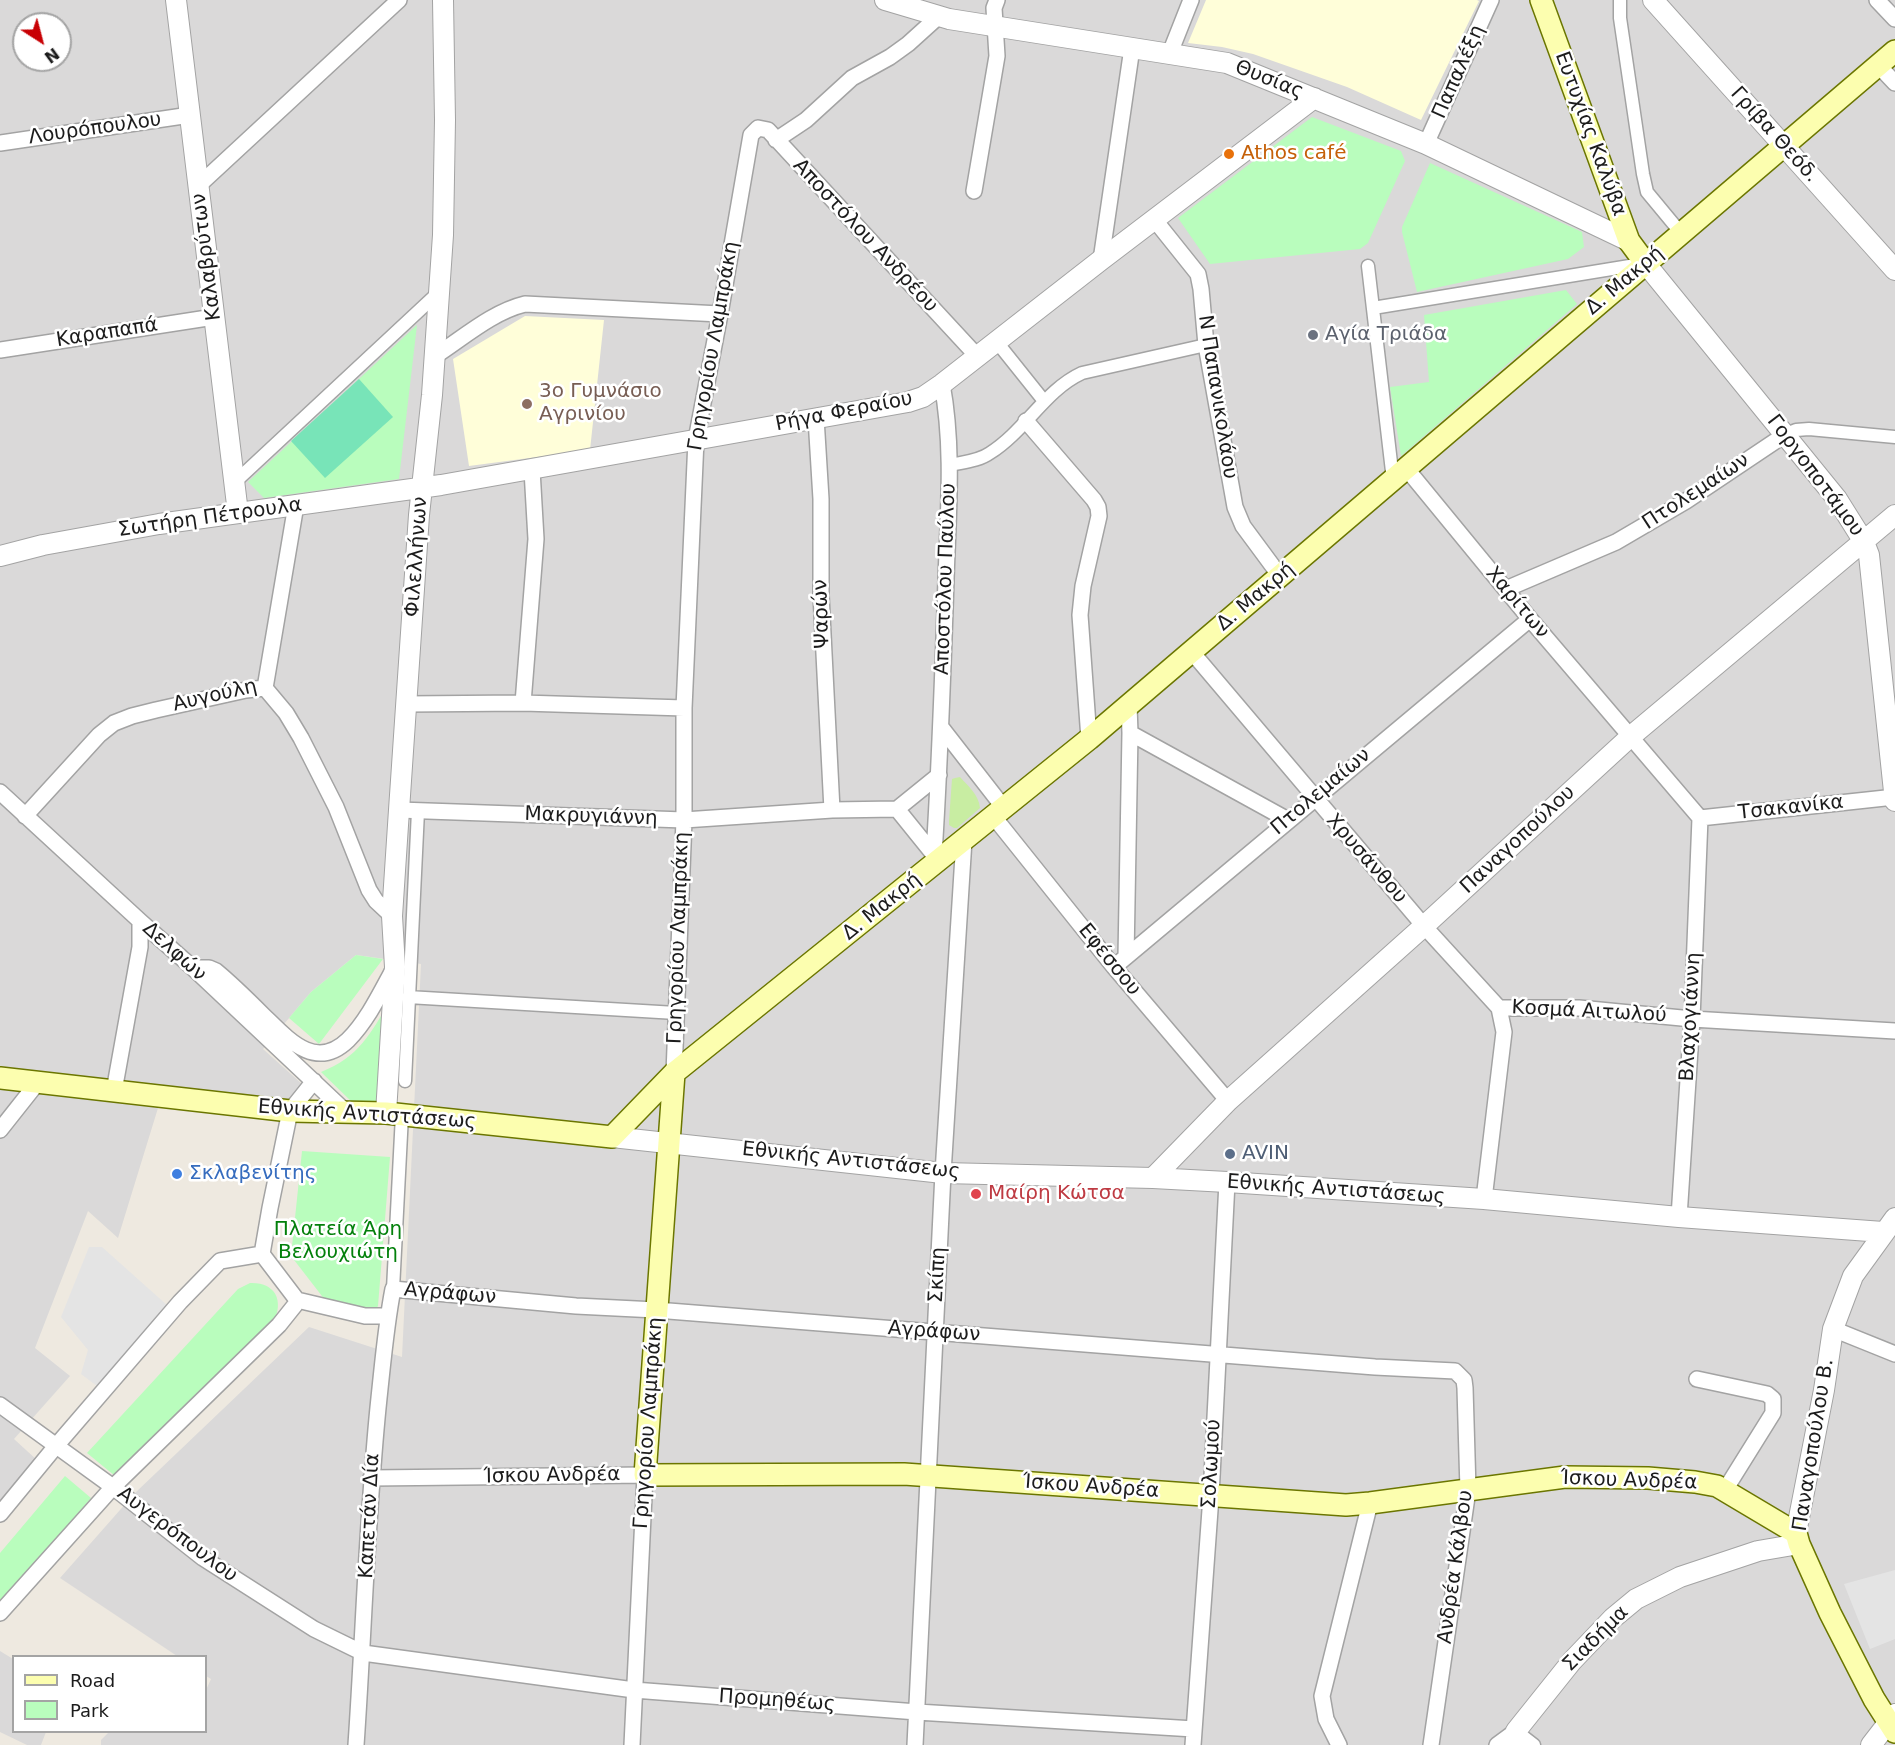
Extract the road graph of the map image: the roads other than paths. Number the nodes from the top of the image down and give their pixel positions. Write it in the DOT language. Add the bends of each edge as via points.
graph roads {
  1 [pos="176,0"];
  2 [pos="399,0"];
  3 [pos="443,0"];
  4 [pos="885,0"];
  5 [pos="997,0"];
  6 [pos="1191,0"];
  7 [pos="1491,0"];
  8 [pos="1541,0"];
  9 [pos="1620,0"];
  10 [pos="1653,0"];
  11 [pos="1877,0"];
  12 [pos="939,16"];
  13 [pos="1895,19"];
  14 [pos="996,26"];
  15 [pos="1132,48"];
  16 [pos="1895,51"];
  17 [pos="1170,53"];
  18 [pos="1878,65"];
  19 [pos="1895,83"];
  20 [pos="1314,98"];
  21 [pos="190,115"];
  22 [pos="751,135"];
  23 [pos="776,140"];
  24 [pos="0,143"];
  25 [pos="1426,144"];
  26 [pos="1784,146"];
  27 [pos="198,186"];
  28 [pos="974,191"];
  29 [pos="1154,219"];
  30 [pos="1682,233"];
  31 [pos="1629,241"];
  32 [pos="1101,260"];
  33 [pos="1646,264"];
  34 [pos="1368,266"];
  35 [pos="1895,270"];
  36 [pos="438,293"];
  37 [pos="1373,308"];
  38 [pos="720,314"];
  39 [pos="214,317"];
  40 [pos="996,341"];
  41 [pos="1206,345"];
  42 [pos="0,350"];
  43 [pos="435,356"];
  44 [pos="977,356"];
  45 [pos="942,384"];
  46 [pos="1044,401"];
  47 [pos="816,418"];
  48 [pos="1026,422"];
  49 [pos="1786,434"];
  50 [pos="1895,437"];
  51 [pos="696,440"];
  52 [pos="950,465"];
  53 [pos="532,470"];
  54 [pos="1399,474"];
  55 [pos="235,482"];
  56 [pos="422,488"];
  57 [pos="296,505"];
  58 [pos="238,513"];
  59 [pos="1895,515"];
  60 [pos="1864,542"];
  61 [pos="0,556"];
  62 [pos="1280,576"];
  63 [pos="1506,589"];
  64 [pos="1530,619"];
  65 [pos="1191,651"];
  66 [pos="1888,659"];
  67 [pos="265,688"];
  68 [pos="523,703"];
  69 [pos="407,704"];
  70 [pos="1129,705"];
  71 [pos="684,708"];
  72 [pos="941,728"];
  73 [pos="1130,733"];
  74 [pos="1630,737"];
  75 [pos="1089,739"];
  76 [pos="939,775"];
  77 [pos="0,792"];
  78 [pos="1894,796"];
  79 [pos="1314,798"];
  80 [pos="1895,801"];
  81 [pos="897,809"];
  82 [pos="399,810"];
  83 [pos="832,810"];
  84 [pos="418,811"];
  85 [pos="999,812"];
  86 [pos="1696,813"];
  87 [pos="25,816"];
  88 [pos="684,820"];
  89 [pos="1288,820"];
  90 [pos="964,840"];
  91 [pos="936,857"];
  92 [pos="392,916"];
  93 [pos="140,921"];
  94 [pos="1424,926"];
  95 [pos="1120,962"];
  96 [pos="395,967"];
  97 [pos="193,968"];
  98 [pos="408,997"];
  99 [pos="1499,1008"];
  100 [pos="675,1013"];
  101 [pos="1692,1019"];
  102 [pos="1895,1031"];
  103 [pos="674,1073"];
  104 [pos="0,1078"];
  105 [pos="314,1081"];
  106 [pos="38,1082"];
  107 [pos="405,1082"];
  108 [pos="114,1091"];
  109 [pos="1228,1101"];
  110 [pos="291,1111"];
  111 [pos="347,1113"];
  112 [pos="394,1114"];
  113 [pos="0,1130"];
  114 [pos="612,1137"];
  115 [pos="670,1142"];
  116 [pos="943,1173"];
  117 [pos="1154,1178"];
  118 [pos="1227,1182"];
  119 [pos="1484,1199"];
  120 [pos="1679,1217"];
  121 [pos="1889,1225"];
  122 [pos="262,1254"];
  123 [pos="393,1289"];
  124 [pos="297,1300"];
  125 [pos="656,1310"];
  126 [pos="388,1316"];
  127 [pos="1833,1329"];
  128 [pos="935,1332"];
  129 [pos="1217,1354"];
  130 [pos="1895,1354"];
  131 [pos="1697,1379"];
  132 [pos="1465,1388"];
  133 [pos="0,1405"];
  134 [pos="56,1446"];
  135 [pos="645,1475"];
  136 [pos="928,1476"];
  137 [pos="371,1478"];
  138 [pos="113,1487"];
  139 [pos="1468,1490"];
  140 [pos="1725,1490"];
  141 [pos="1211,1496"];
  142 [pos="1370,1503"];
  143 [pos="0,1514"];
  144 [pos="1798,1539"];
  145 [pos="0,1613"];
  146 [pos="363,1653"];
  147 [pos="634,1690"];
  148 [pos="916,1712"];
  149 [pos="1892,1723"];
  150 [pos="1194,1728"];
  151 [pos="1518,1738"];
  152 [pos="356,1745"];
  153 [pos="632,1745"];
  154 [pos="915,1745"];
  155 [pos="1193,1745"];
  156 [pos="1338,1745"];
  157 [pos="1431,1745"];
  158 [pos="1497,1745"];
  159 [pos="1534,1745"];
  160 [pos="1871,1745"];
  1 -- 21 [label="street, Καλαβρύτων"];
  2 -- 27 [label="street"];
  3 -- 36 [label="street, Φιλελλήνων" via="444,194"];
  4 -- 12 [label="street, Θυσίας"];
  5 -- 14 [label="street"];
  6 -- 17 [label="street"];
  7 -- 25 [label="street, Παπαλέξη"];
  8 -- 31 [label="main road, Ευτυχίας Καλύβα"];
  9 -- 30 [label="street" via="1624,50 1647,192"];
  10 -- 26 [label="street, Γρίβα Θεόδ."];
  11 -- 13 [label="street"];
  12 -- 14 [label="street, Θυσίας"];
  12 -- 23 [label="street" via="908,44 852,78 806,120"];
  14 -- 15 [label="street, Θυσίας"];
  14 -- 28 [label="street" via="997,56"];
  15 -- 17 [label="street, Θυσίας"];
  15 -- 32 [label="street"];
  16 -- 18 [label="main road, Δ. Μακρή"];
  17 -- 20 [label="street, Θυσίας" via="1227,63"];
  18 -- 19 [label="street"];
  18 -- 26 [label="main road, Δ. Μακρή"];
  20 -- 25 [label="street, Θυσίας"];
  20 -- 29 [label="street, Ρήγα Φεραίου"];
  21 -- 24 [label="street, Λουρόπουλου"];
  21 -- 27 [label="street, Καλαβρύτων"];
  22 -- 23 [label="street, Αποστόλου Ανδρέου" via="763,128"];
  22 -- 38 [label="street, Γρηγορίου Λαμπράκη"];
  23 -- 44 [label="street, Αποστόλου Ανδρέου"];
  25 -- 31 [label="street, Θυσίας"];
  26 -- 30 [label="main road, Δ. Μακρή"];
  26 -- 35 [label="street, Γρίβα Θεόδ."];
  27 -- 39 [label="street, Καλαβρύτων"];
  29 -- 32 [label="street, Ρήγα Φεραίου"];
  29 -- 41 [label="street, Ν Παπανικολάου" via="1198,274"];
  30 -- 33 [label="main road, Δ. Μακρή"];
  31 -- 33 [label="main road, Ευτυχίας Καλύβα"];
  32 -- 40 [label="street, Ρήγα Φεραίου"];
  33 -- 37 [label="street"];
  33 -- 49 [label="street, Γοργοποτάμου"];
  33 -- 54 [label="main road, Δ. Μακρή"];
  34 -- 37 [label="street"];
  36 -- 43 [label="street, Φιλελλήνων"];
  36 -- 55 [label="street"];
  37 -- 54 [label="street"];
  38 -- 43 [label="street" via="525,304 495,316"];
  38 -- 51 [label="street, Γρηγορίου Λαμπράκη"];
  39 -- 42 [label="street, Καραπαπά"];
  39 -- 55 [label="street, Καλαβρύτων"];
  40 -- 44 [label="street, Ρήγα Φεραίου"];
  40 -- 46 [label="street"];
  41 -- 46 [label="street" via="1082,373"];
  41 -- 62 [label="street, Ν Παπανικολάου" via="1235,507 1243,526"];
  43 -- 56 [label="street, Φιλελλήνων"];
  44 -- 45 [label="street, Ρήγα Φεραίου"];
  45 -- 47 [label="street, Ρήγα Φεραίου" via="908,402"];
  45 -- 52 [label="street, Αποστόλου Παύλου"];
  46 -- 48 [label="street"];
  47 -- 51 [label="street, Ρήγα Φεραίου"];
  47 -- 83 [label="street, Ψαρών"];
  48 -- 52 [label="street" via="991,453"];
  48 -- 75 [label="street" via="1098,507 1080,615"];
  49 -- 50 [label="street" via="1809,429"];
  49 -- 60 [label="street, Γοργοποτάμου" via="1845,510"];
  49 -- 63 [label="street, Πτολεμαίων" via="1616,542"];
  51 -- 53 [label="street, Ρήγα Φεραίου"];
  51 -- 71 [label="street, Γρηγορίου Λαμπράκη"];
  52 -- 72 [label="street, Αποστόλου Παύλου"];
  53 -- 56 [label="street, Ρήγα Φεραίου"];
  53 -- 68 [label="street" via="536,539"];
  54 -- 62 [label="main road, Δ. Μακρή"];
  54 -- 63 [label="street, Χαρίτων"];
  55 -- 58 [label="street, Καλαβρύτων"];
  56 -- 57 [label="street, Σωτήρη Πέτρουλα"];
  56 -- 69 [label="street, Φιλελλήνων"];
  57 -- 58 [label="street, Σωτήρη Πέτρουλα"];
  57 -- 67 [label="street, Αυγούλη"];
  58 -- 61 [label="street, Σωτήρη Πέτρουλα" via="68,540"];
  59 -- 60 [label="street, Παναγοπούλου"];
  60 -- 66 [label="street, Γοργοποτάμου"];
  60 -- 74 [label="street, Παναγοπούλου"];
  62 -- 65 [label="main road, Δ. Μακρή"];
  63 -- 64 [label="street, Χαρίτων"];
  64 -- 74 [label="street, Χαρίτων"];
  64 -- 79 [label="street, Πτολεμαίων"];
  65 -- 70 [label="main road, Δ. Μακρή"];
  65 -- 79 [label="street, Χρυσάνθου"];
  66 -- 78 [label="street, Γοργοποτάμου"];
  67 -- 87 [label="street, Αυγούλη" via="156,710 114,723"];
  67 -- 92 [label="street" via="286,712 301,738 336,807 369,890"];
  68 -- 69 [label="street"];
  68 -- 71 [label="street"];
  69 -- 82 [label="street, Φιλελλήνων"];
  70 -- 73 [label="street"];
  70 -- 75 [label="main road, Δ. Μακρή"];
  71 -- 88 [label="street, Γρηγορίου Λαμπράκη"];
  72 -- 76 [label="street, Αποστόλου Παύλου"];
  72 -- 85 [label="street, Εφέσσου"];
  73 -- 89 [label="street"];
  73 -- 95 [label="street"];
  74 -- 86 [label="street, Χαρίτων"];
  74 -- 94 [label="street, Παναγοπούλου"];
  75 -- 85 [label="main road, Δ. Μακρή"];
  76 -- 81 [label="street"];
  76 -- 91 [label="street, Αποστόλου Παύλου"];
  77 -- 87 [label="street, Δελφών"];
  78 -- 80 [label="street, Γοργοποτάμου"];
  78 -- 86 [label="street, Τσακανίκα"];
  79 -- 89 [label="street, Πτολεμαίων"];
  79 -- 94 [label="street, Χρυσάνθου"];
  81 -- 83 [label="street, Μακρυγιάννη"];
  81 -- 91 [label="street"];
  82 -- 84 [label="street, Μακρυγιάννη"];
  82 -- 92 [label="street, Φιλελλήνων"];
  83 -- 88 [label="street, Μακρυγιάννη"];
  84 -- 88 [label="street, Μακρυγιάννη"];
  84 -- 98 [label="street"];
  85 -- 90 [label="main road, Δ. Μακρή"];
  85 -- 95 [label="street, Εφέσσου"];
  86 -- 101 [label="street, Βλαχογιάννη"];
  87 -- 93 [label="street, Δελφών"];
  88 -- 100 [label="street, Γρηγορίου Λαμπράκη"];
  89 -- 95 [label="street, Πτολεμαίων"];
  90 -- 91 [label="main road, Δ. Μακρή"];
  90 -- 116 [label="street, Σκίπη"];
  91 -- 103 [label="main road, Δ. Μακρή"];
  92 -- 96 [label="street, Φιλελλήνων"];
  93 -- 97 [label="street, Δελφών"];
  93 -- 108 [label="street" via="140,946"];
  94 -- 99 [label="street, Χρυσάνθου"];
  94 -- 109 [label="street, Παναγοπούλου"];
  95 -- 109 [label="street, Εφέσσου"];
  96 -- 97 [label="street" via="353,1034 338,1048 325,1053 295,1045 216,971"];
  96 -- 112 [label="street, Φιλελλήνων"];
  97 -- 105 [label="street, Δελφών"];
  98 -- 100 [label="street"];
  98 -- 107 [label="street"];
  99 -- 101 [label="street, Κοσμά Αιτωλού" via="1579,1008"];
  99 -- 119 [label="street" via="1504,1032"];
  100 -- 103 [label="street, Γρηγορίου Λαμπράκη"];
  101 -- 102 [label="street, Κοσμά Αιτωλού"];
  101 -- 120 [label="street, Βλαχογιάννη"];
  103 -- 114 [label="main road, Δ. Μακρή"];
  103 -- 115 [label="main road, Γρηγορίου Λαμπράκη"];
  104 -- 106 [label="main road, Εθνικής Αντιστάσεως"];
  105 -- 110 [label="street"];
  105 -- 111 [label="street, Δελφών"];
  106 -- 108 [label="main road, Εθνικής Αντιστάσεως"];
  106 -- 113 [label="street"];
  108 -- 110 [label="main road, Εθνικής Αντιστάσεως"];
  109 -- 117 [label="street, Παναγοπούλου"];
  110 -- 111 [label="main road, Εθνικής Αντιστάσεως"];
  110 -- 122 [label="street"];
  111 -- 112 [label="main road, Εθνικής Αντιστάσεως"];
  112 -- 114 [label="main road, Εθνικής Αντιστάσεως"];
  112 -- 123 [label="street"];
  114 -- 115 [label="street, Εθνικής Αντιστάσεως"];
  115 -- 116 [label="street, Εθνικής Αντιστάσεως"];
  115 -- 125 [label="main road, Γρηγορίου Λαμπράκη"];
  116 -- 117 [label="street, Εθνικής Αντιστάσεως"];
  116 -- 128 [label="street, Σκίπη"];
  117 -- 118 [label="street, Εθνικής Αντιστάσεως"];
  118 -- 119 [label="street, Εθνικής Αντιστάσεως"];
  118 -- 129 [label="street, Σολωμού"];
  119 -- 120 [label="street, Εθνικής Αντιστάσεως"];
  120 -- 121 [label="street, Εθνικής Αντιστάσεως"];
  121 -- 127 [label="street, Παναγοπούλου Β." via="1854,1276"];
  122 -- 124 [label="street"];
  122 -- 134 [label="street" via="220,1262 180,1302"];
  123 -- 125 [label="street, Αγράφων"];
  123 -- 126 [label="street, Καπετάν Δία"];
  124 -- 126 [label="street" via="365,1316"];
  124 -- 138 [label="street" via="279,1325"];
  125 -- 128 [label="street, Αγράφων"];
  125 -- 135 [label="main road, Γρηγορίου Λαμπράκη"];
  126 -- 137 [label="street, Καπετάν Δία"];
  127 -- 130 [label="street"];
  127 -- 144 [label="street, Παναγοπούλου Β."];
  128 -- 129 [label="street, Αγράφων"];
  128 -- 136 [label="street, Σκίπη"];
  129 -- 132 [label="street, Αγράφων" via="1455,1371 1464,1380"];
  129 -- 141 [label="street, Σολωμού"];
  131 -- 140 [label="street" via="1767,1394 1773,1399 1773,1413"];
  132 -- 139 [label="street, Ανδρέα Κάλβου"];
  133 -- 134 [label="street, Αυγερόπουλου"];
  134 -- 138 [label="street, Αυγερόπουλου"];
  134 -- 143 [label="street"];
  135 -- 136 [label="main road, Ίσκου Ανδρέα"];
  135 -- 137 [label="street, Ίσκου Ανδρέα"];
  135 -- 147 [label="street, Γρηγορίου Λαμπράκη"];
  136 -- 141 [label="main road, Ίσκου Ανδρέα"];
  136 -- 148 [label="street, Σκίπη"];
  137 -- 146 [label="street, Καπετάν Δία"];
  138 -- 145 [label="street"];
  138 -- 146 [label="street, Αυγερόπουλου" via="203,1558 314,1629"];
  139 -- 140 [label="main road, Ίσκου Ανδρέα" via="1602,1476 1695,1482"];
  139 -- 142 [label="main road, Ίσκου Ανδρέα"];
  139 -- 157 [label="street, Ανδρέα Κάλβου"];
  140 -- 144 [label="main road, Ίσκου Ανδρέα"];
  141 -- 142 [label="main road, Ίσκου Ανδρέα" via="1346,1505"];
  141 -- 150 [label="street, Σολωμού"];
  142 -- 156 [label="street" via="1322,1696 1326,1719"];
  144 -- 149 [label="main road, Παναγοπούλου Β." via="1830,1613"];
  144 -- 151 [label="street, Σιαδήμα" via="1680,1577 1636,1599 1572,1661"];
  146 -- 147 [label="street, Προμηθέως"];
  146 -- 152 [label="street, Καπετάν Δία"];
  147 -- 148 [label="street, Προμηθέως"];
  147 -- 153 [label="street, Γρηγορίου Λαμπράκη"];
  148 -- 150 [label="street, Προμηθέως"];
  148 -- 154 [label="street, Σκίπη"];
  149 -- 160 [label="street"];
  150 -- 155 [label="street, Σολωμού"];
  151 -- 158 [label="street, Σιαδήμα"];
  151 -- 159 [label="street"];
}
